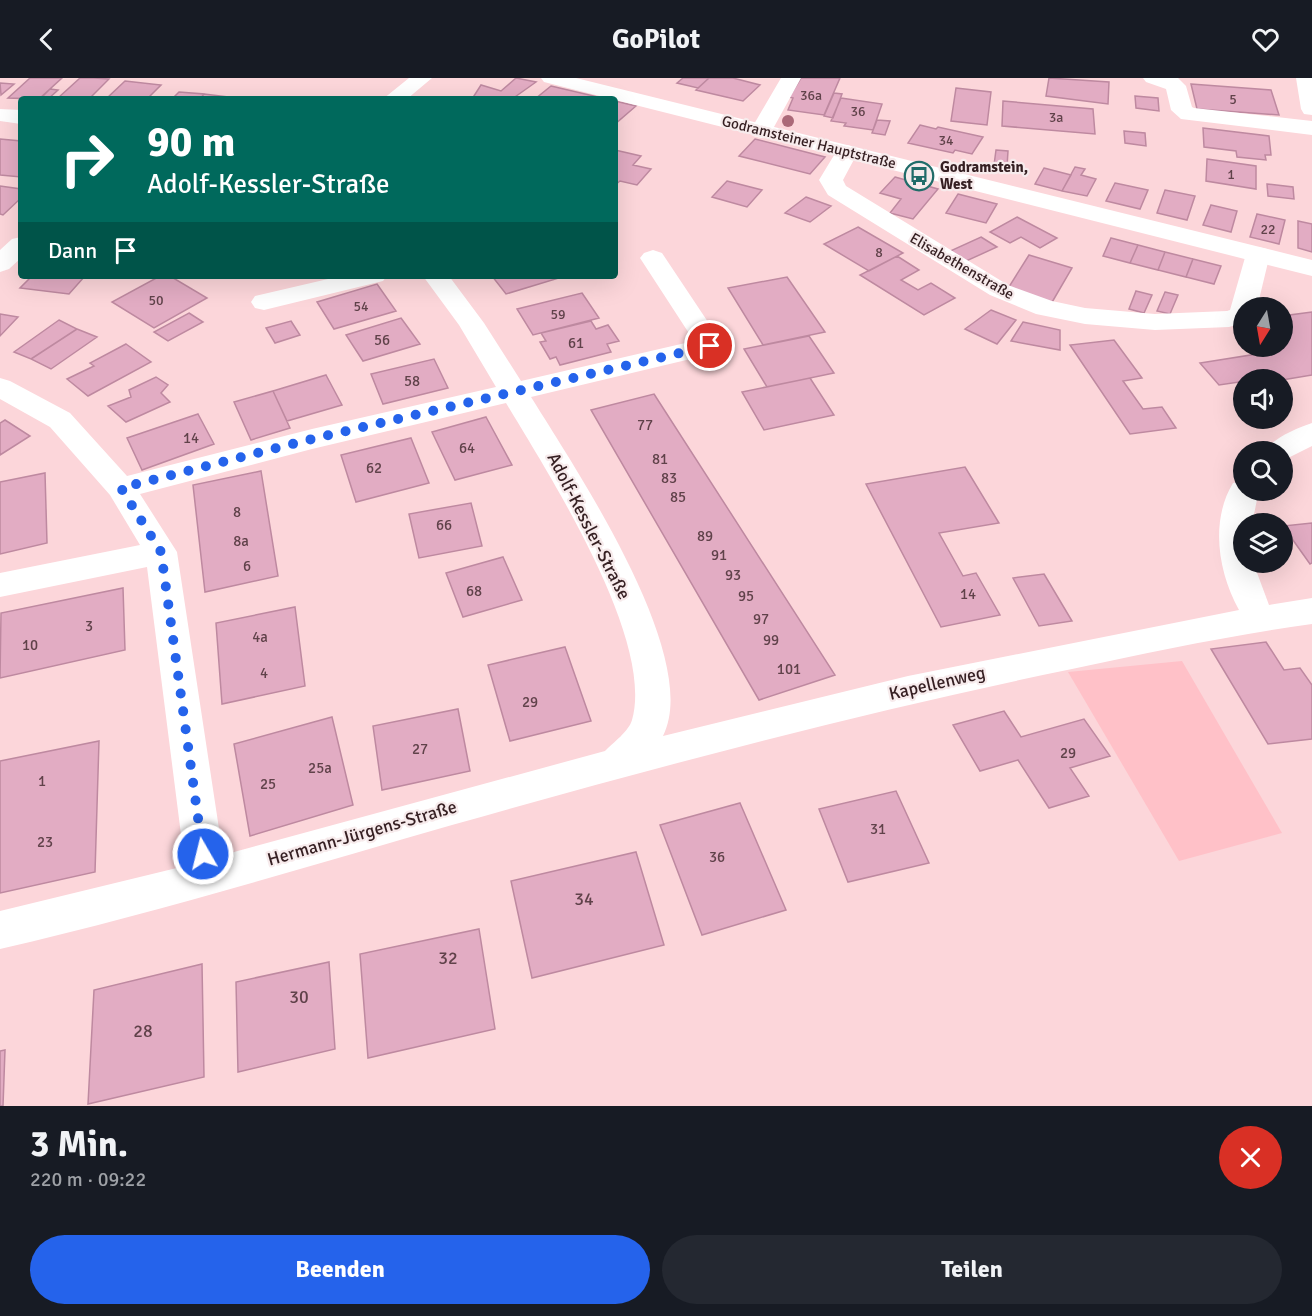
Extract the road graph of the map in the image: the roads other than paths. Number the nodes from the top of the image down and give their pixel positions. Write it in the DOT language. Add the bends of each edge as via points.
graph roads {
  1 [pos="422,78"];
  2 [pos="550,78"];
  3 [pos="791,78"];
  4 [pos="1153,78"];
  5 [pos="1306,78"];
  6 [pos="398,96"];
  7 [pos="1312,109"];
  8 [pos="0,115"];
  9 [pos="18,117"];
  10 [pos="1312,128"];
  11 [pos="762,131"];
  12 [pos="847,152"];
  13 [pos="18,247"];
  14 [pos="1258,254"];
  15 [pos="653,258"];
  16 [pos="0,264"];
  17 [pos="1312,268"];
  18 [pos="361,279"];
  19 [pos="438,279"];
  20 [pos="264,302"];
  21 [pos="0,387"];
  22 [pos="514,393"];
  23 [pos="1312,433"];
  24 [pos="1293,444"];
  25 [pos="121,488"];
  26 [pos="1239,501"];
  27 [pos="161,552"];
  28 [pos="0,585"];
  29 [pos="1312,611"];
  30 [pos="1260,618"];
  31 [pos="618,762"];
  32 [pos="206,877"];
  33 [pos="0,930"];
  1 -- 6 [label="street"];
  2 -- 11 [label="street, Godramsteiner Hauptstraße"];
  3 -- 11 [label="street"];
  4 -- 10 [label="street" via="1176,86 1182,110 1189,114"];
  5 -- 7 [label="street"];
  8 -- 9 [label="street"];
  11 -- 12 [label="street, Godramsteiner Hauptstraße"];
  12 -- 14 [label="street, Godramsteiner Hauptstraße"];
  12 -- 14 [label="street, Elisabethenstraße" via="831,180 836,190 999,290 1045,308 1155,322 1229,319 1243,310"];
  13 -- 16 [label="street"];
  14 -- 17 [label="street, Godramsteiner Hauptstraße"];
  15 -- 22 [label="street" via="710,346"];
  18 -- 20 [label="street"];
  19 -- 22 [label="street, Adolf-Kessler-Straße"];
  21 -- 25 [label="street" via="60,420"];
  22 -- 25 [label="street"];
  22 -- 31 [label="street, Adolf-Kessler-Straße" via="617,572 645,645 653,690 649,728"];
  23 -- 24 [label="street"];
  25 -- 27 [label="street"];
  26 -- 30 [label="street" via="1233,544 1244,590"];
  27 -- 28 [label="street"];
  27 -- 32 [label="street"];
  29 -- 30 [label="street, Kapellenweg"];
  30 -- 31 [label="street, Kapellenweg" via="964,676"];
  31 -- 32 [label="street, Hermann-Jürgens-Straße"];
  32 -- 33 [label="street, Hermann-Jürgens-Straße"];
}
